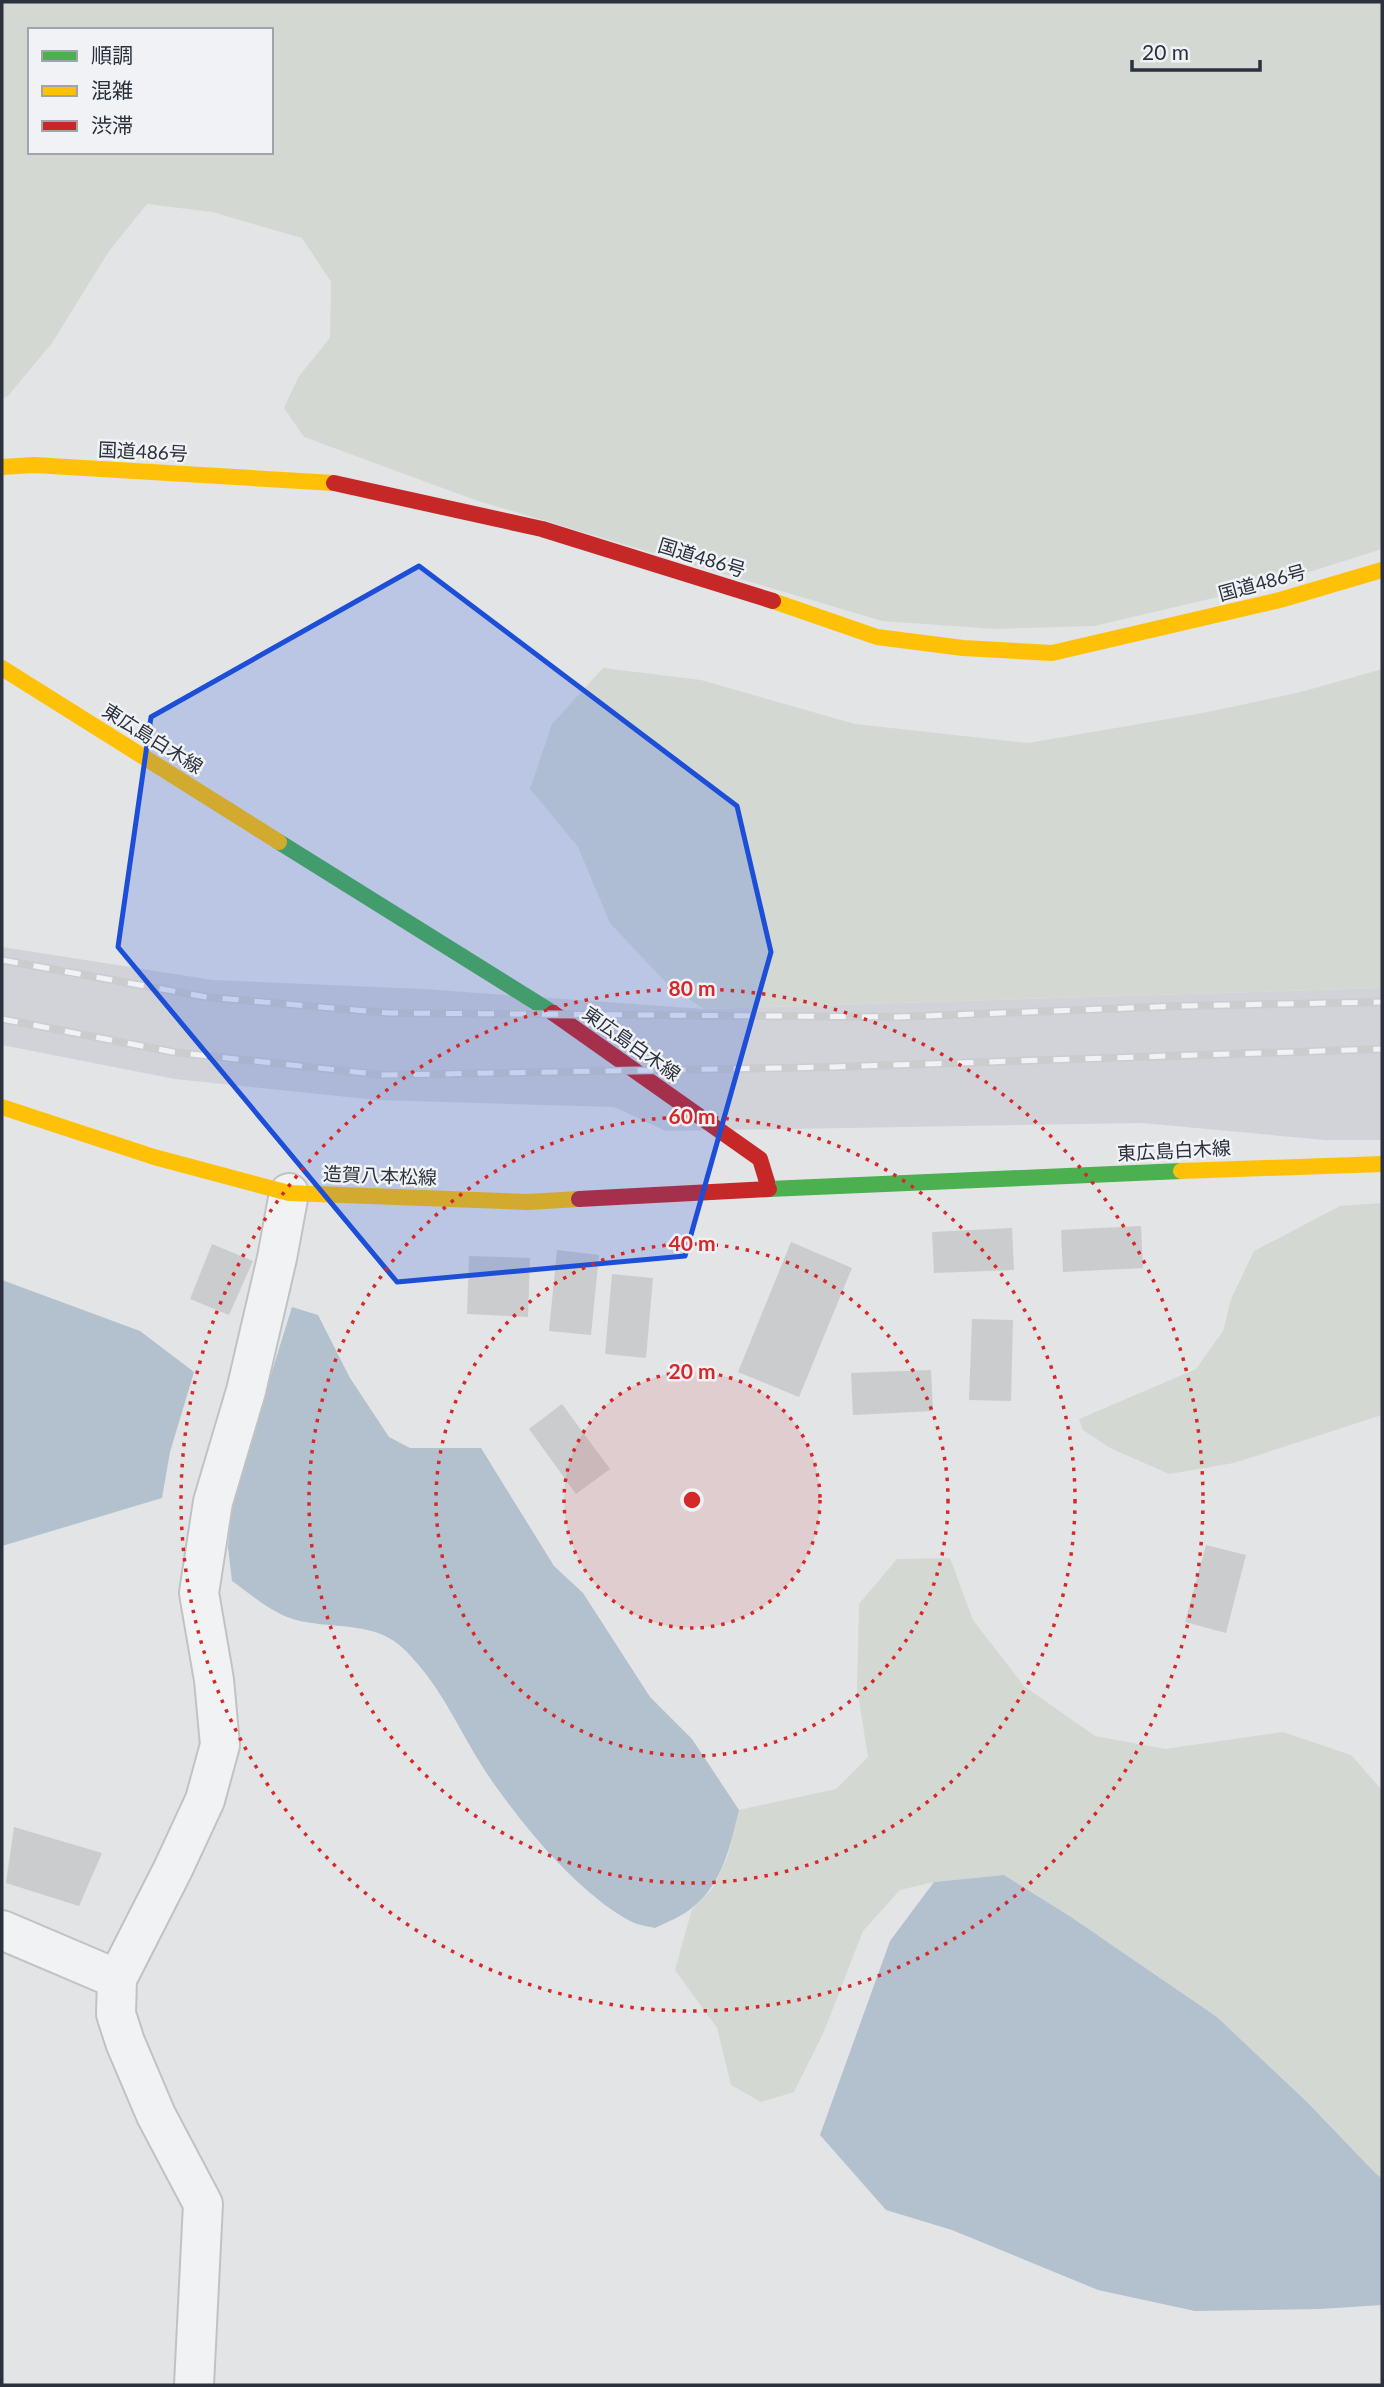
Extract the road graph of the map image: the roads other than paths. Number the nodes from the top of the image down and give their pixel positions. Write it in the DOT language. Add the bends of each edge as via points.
graph roads {
  1 [pos="2,467"];
  2 [pos="1382,570"];
  3 [pos="2,668"];
  4 [pos="2,1107"];
  5 [pos="1382,1164"];
  6 [pos="769,1189"];
  7 [pos="289,1193"];
  8 [pos="2,1930"];
  9 [pos="117,1979"];
  10 [pos="194,2385"];
  1 -- 2 [label="main road, 国道486号" via="34,465 337,483 542,529 877,637 963,648 1052,653 1280,600"];
  3 -- 6 [label="main road, 東広島白木線" via="553,1013 760,1159"];
  4 -- 7 [label="main road, 造賀八本松線" via="154,1157"];
  5 -- 6 [label="main road, 東広島白木線"];
  6 -- 7 [label="main road, 造賀八本松線" via="527,1202"];
  7 -- 9 [label="street" via="246,1391 213,1502 199,1593 220,1745 205,1800"];
  8 -- 9 [label="street"];
  9 -- 10 [label="street" via="116,2014 125,2042 156,2115 203,2204"];
}
